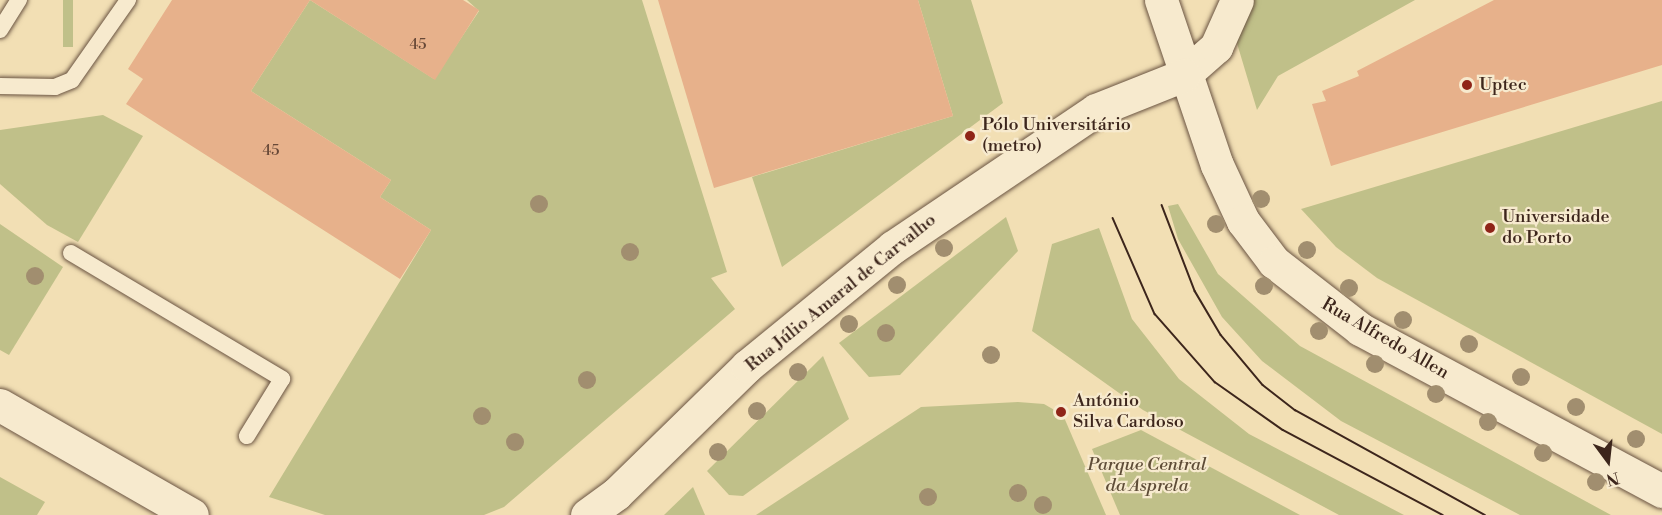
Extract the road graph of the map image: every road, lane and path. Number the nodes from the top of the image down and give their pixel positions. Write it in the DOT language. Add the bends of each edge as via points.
graph roads {
  1 [pos="19,0"];
  2 [pos="128,0"];
  3 [pos="1161,0"];
  4 [pos="1237,0"];
  5 [pos="0,30"];
  6 [pos="1184,75"];
  7 [pos="0,86"];
  8 [pos="71,253"];
  9 [pos="0,405"];
  10 [pos="247,436"];
  11 [pos="1662,491"];
  12 [pos="192,515"];
  13 [pos="587,515"];
  1 -- 5 [label="lane"];
  2 -- 7 [label="lane" via="72,80 55,87"];
  3 -- 6 [label="street, Rua Alfredo Allen"];
  4 -- 6 [label="street, Rua Júlio Amaral de Carvalho" via="1216,47"];
  6 -- 11 [label="street, Rua Alfredo Allen" via="1243,221 1302,288 1360,329"];
  6 -- 13 [label="street, Rua Júlio Amaral de Carvalho" via="1096,110 893,247 747,366 616,494"];
  8 -- 10 [label="lane" via="282,380"];
  9 -- 12 [label="street"];
}
